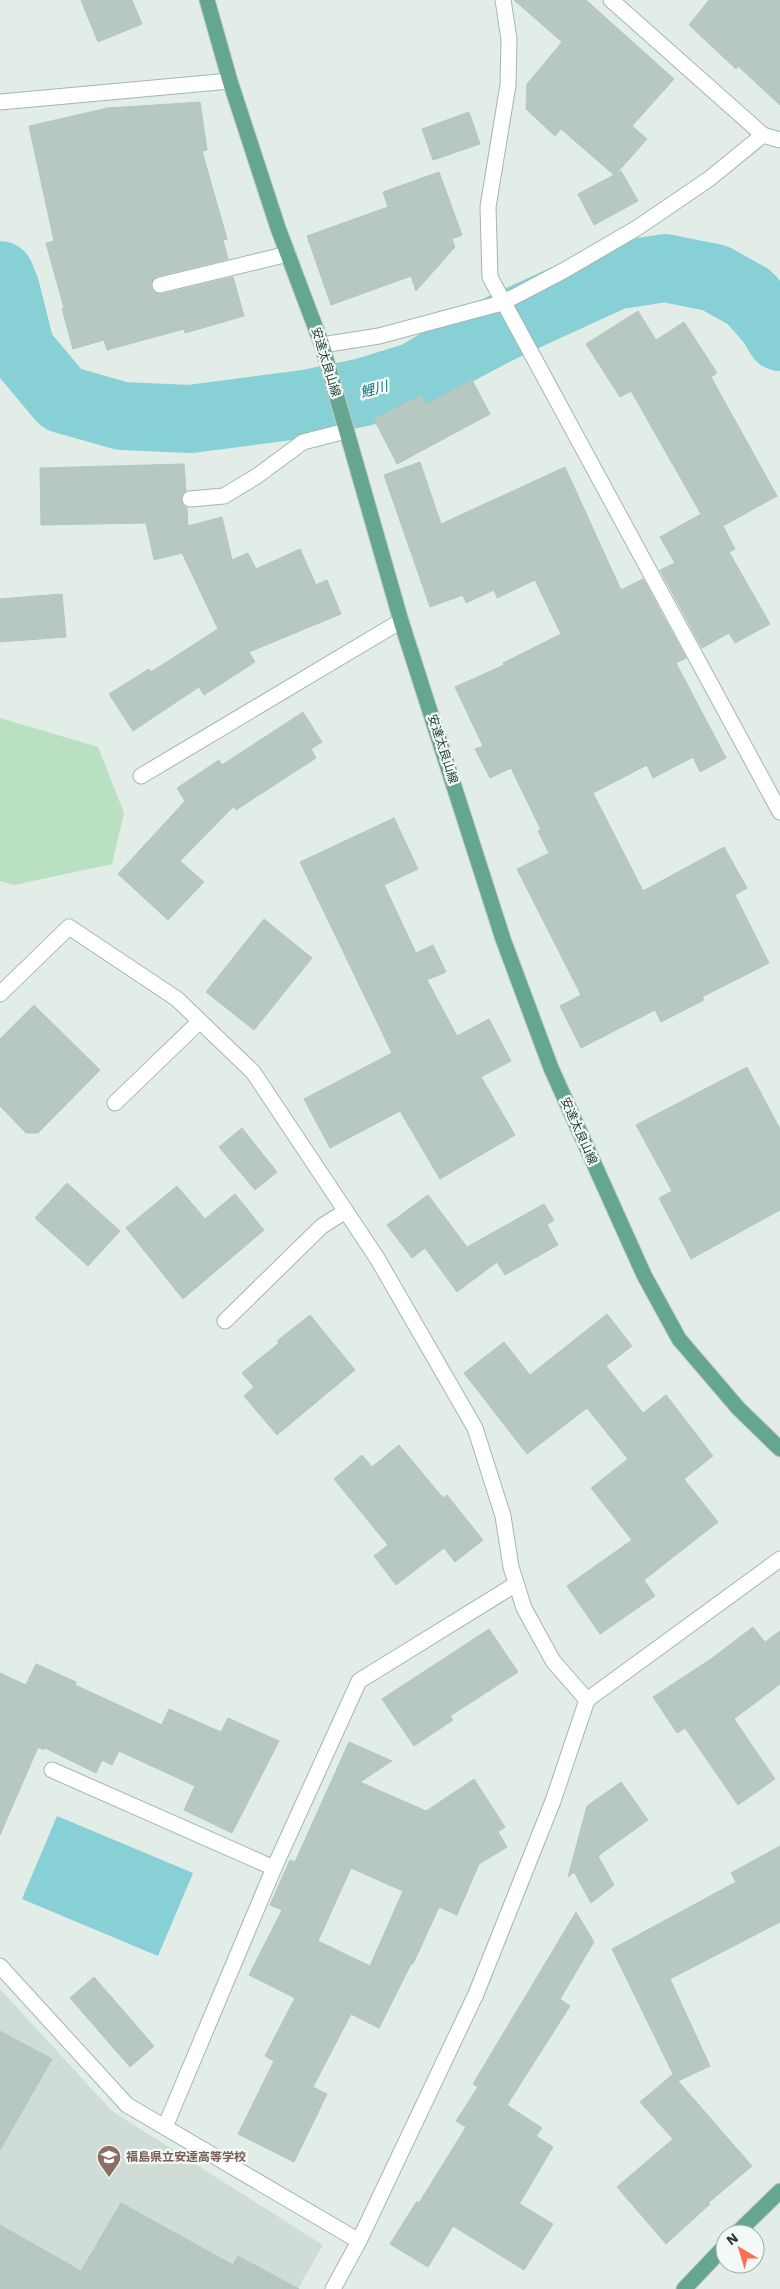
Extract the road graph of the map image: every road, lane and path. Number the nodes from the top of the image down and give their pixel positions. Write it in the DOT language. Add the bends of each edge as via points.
graph roads {
  1 [pos="207,0"];
  2 [pos="503,0"];
  3 [pos="611,0"];
  4 [pos="230,81"];
  5 [pos="0,102"];
  6 [pos="763,135"];
  7 [pos="780,140"];
  8 [pos="288,254"];
  9 [pos="160,285"];
  10 [pos="505,308"];
  11 [pos="322,345"];
  12 [pos="345,426"];
  13 [pos="190,499"];
  14 [pos="401,621"];
  15 [pos="141,776"];
  16 [pos="780,812"];
  17 [pos="0,994"];
  18 [pos="200,1022"];
  19 [pos="115,1103"];
  20 [pos="346,1211"];
  21 [pos="225,1321"];
  22 [pos="780,1449"];
  23 [pos="780,1559"];
  24 [pos="516,1584"];
  25 [pos="587,1700"];
  26 [pos="52,1770"];
  27 [pos="274,1868"];
  28 [pos="0,1966"];
  29 [pos="165,2128"];
  30 [pos="780,2191"];
  31 [pos="746,2224"];
  32 [pos="359,2241"];
  33 [pos="715,2256"];
  34 [pos="333,2289"];
  35 [pos="684,2289"];
  1 -- 4 [label="main road, 安達太良山線"];
  2 -- 10 [label="street" via="509,39 508,85 488,207 490,277"];
  3 -- 6 [label="street"];
  4 -- 5 [label="street"];
  4 -- 8 [label="main road, 安達太良山線"];
  6 -- 7 [label="street"];
  6 -- 10 [label="street" via="709,179 637,228"];
  8 -- 9 [label="street"];
  8 -- 11 [label="main road, 安達太良山線"];
  10 -- 11 [label="street"];
  10 -- 16 [label="street"];
  11 -- 12 [label="main road, 安達太良山線"];
  12 -- 13 [label="street" via="303,442 224,496"];
  12 -- 14 [label="main road, 安達太良山線"];
  14 -- 15 [label="street"];
  14 -- 22 [label="main road, 安達太良山線" via="527,1004 551,1068 640,1266 658,1304 689,1353"];
  17 -- 18 [label="street" via="70,927 177,999"];
  18 -- 19 [label="street"];
  18 -- 20 [label="street" via="253,1072"];
  20 -- 21 [label="street" via="322,1226"];
  20 -- 24 [label="street" via="377,1258 475,1428 503,1516"];
  23 -- 25 [label="street"];
  24 -- 25 [label="street" via="524,1608 553,1661"];
  24 -- 27 [label="street" via="359,1681"];
  25 -- 32 [label="street" via="553,1801 476,1994"];
  26 -- 27 [label="street"];
  27 -- 29 [label="street"];
  28 -- 29 [label="street" via="127,2105"];
  29 -- 32 [label="street"];
  30 -- 31 [label="main road"];
  32 -- 34 [label="street"];
  33 -- 35 [label="main road"];
}
